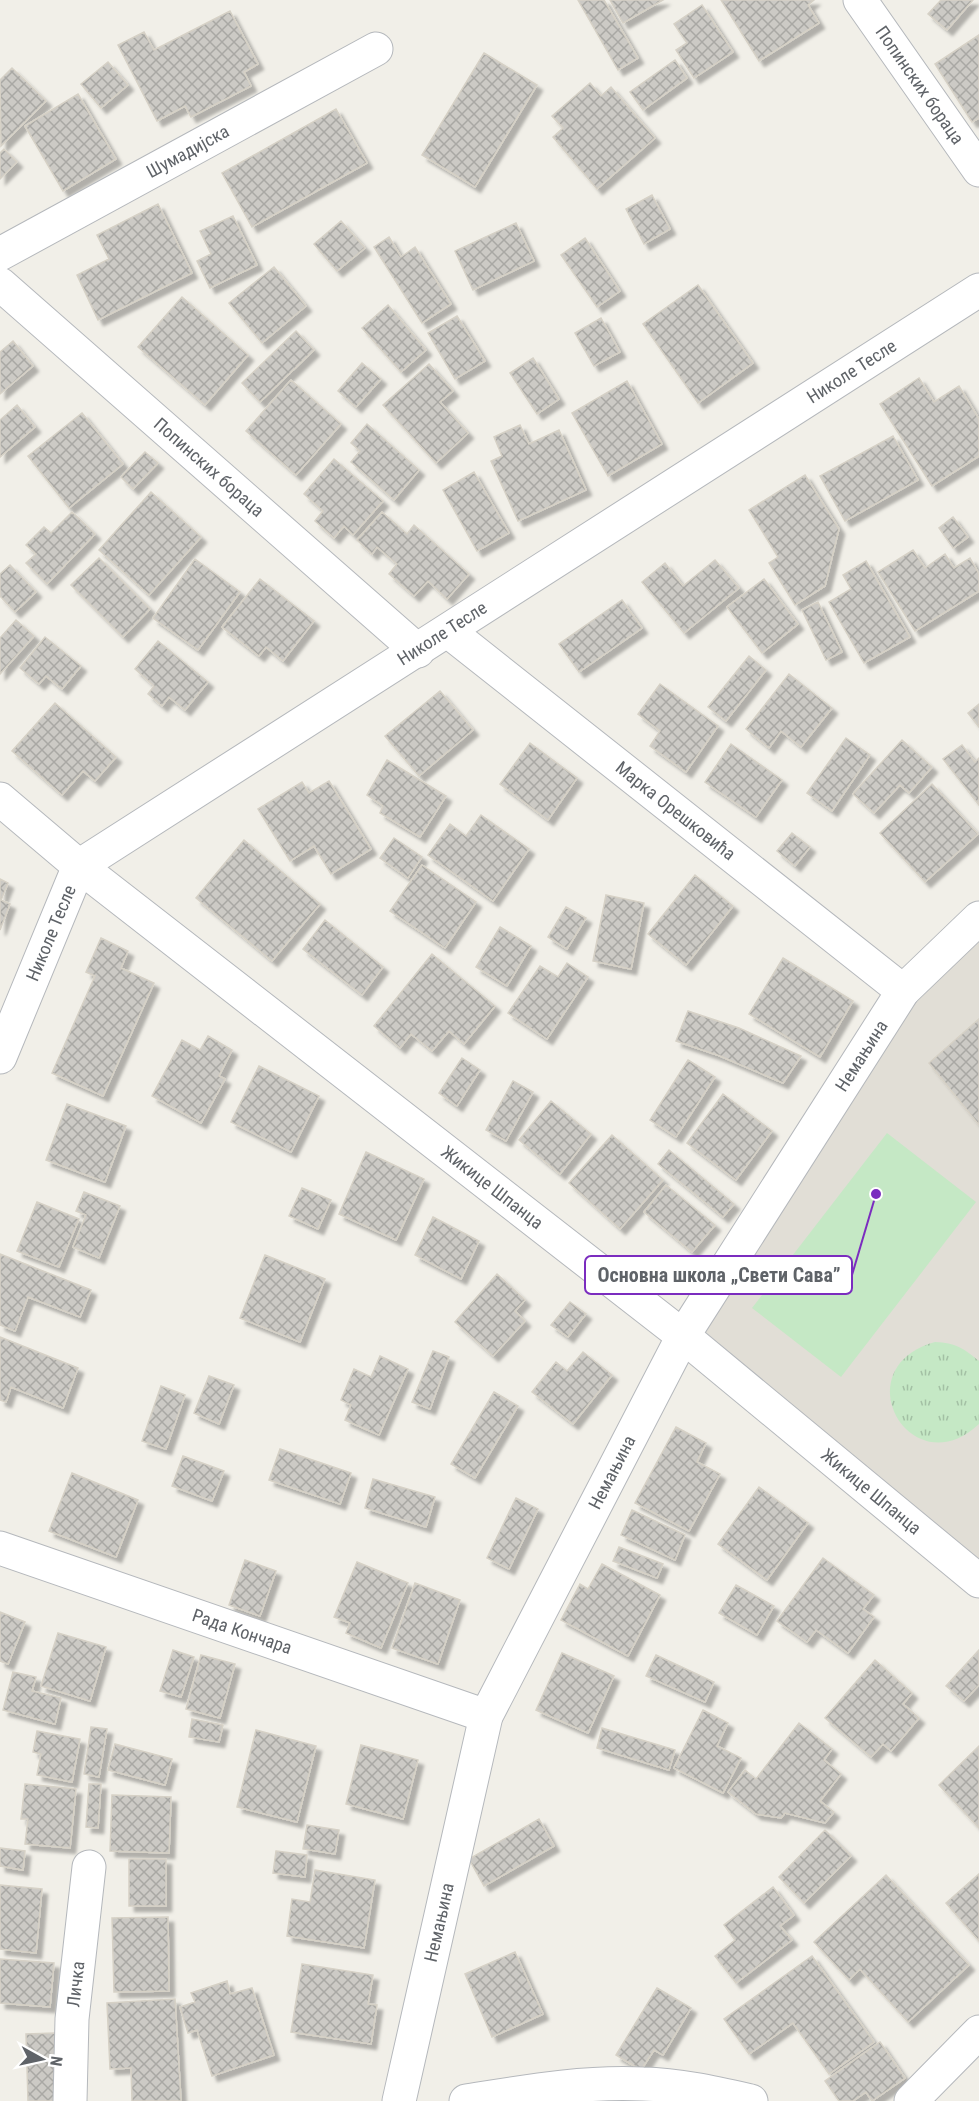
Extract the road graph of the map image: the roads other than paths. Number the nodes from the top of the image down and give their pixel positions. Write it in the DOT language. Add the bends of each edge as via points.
graph roads {
  1 [pos="860,0"];
  2 [pos="376,49"];
  3 [pos="979,170"];
  4 [pos="0,254"];
  5 [pos="0,284"];
  6 [pos="979,290"];
  7 [pos="448,631"];
  8 [pos="418,651"];
  9 [pos="0,800"];
  10 [pos="79,866"];
  11 [pos="979,918"];
  12 [pos="903,991"];
  13 [pos="0,1057"];
  14 [pos="683,1336"];
  15 [pos="0,1548"];
  16 [pos="979,1581"];
  17 [pos="486,1716"];
  18 [pos="88,1866"];
  19 [pos="979,2032"];
  20 [pos="70,2101"];
  21 [pos="399,2101"];
  22 [pos="466,2101"];
  23 [pos="751,2101"];
  24 [pos="911,2101"];
  1 -- 3 [label="street, Попинских бораца"];
  2 -- 4 [label="street, Шумадијска"];
  5 -- 8 [label="street, Попинских бораца"];
  6 -- 7 [label="street, Николе Тесле"];
  7 -- 8 [label="street, Николе Тесле"];
  7 -- 12 [label="street, Марка Орешковића"];
  8 -- 10 [label="street, Николе Тесле"];
  9 -- 10 [label="street, Жикице Шпанца"];
  10 -- 13 [label="street, Николе Тесле"];
  10 -- 14 [label="street, Жикице Шпанца"];
  11 -- 12 [label="street, Немањина"];
  12 -- 14 [label="street, Немањина"];
  14 -- 16 [label="street, Жикице Шпанца"];
  14 -- 17 [label="street, Немањина"];
  15 -- 17 [label="street, Рада Кончара"];
  17 -- 21 [label="street, Немањина"];
  18 -- 20 [label="street, Личка" via="72,2019"];
  19 -- 24 [label="street"];
  22 -- 23 [label="street" via="522,2092 641,2084 679,2086"];
}
